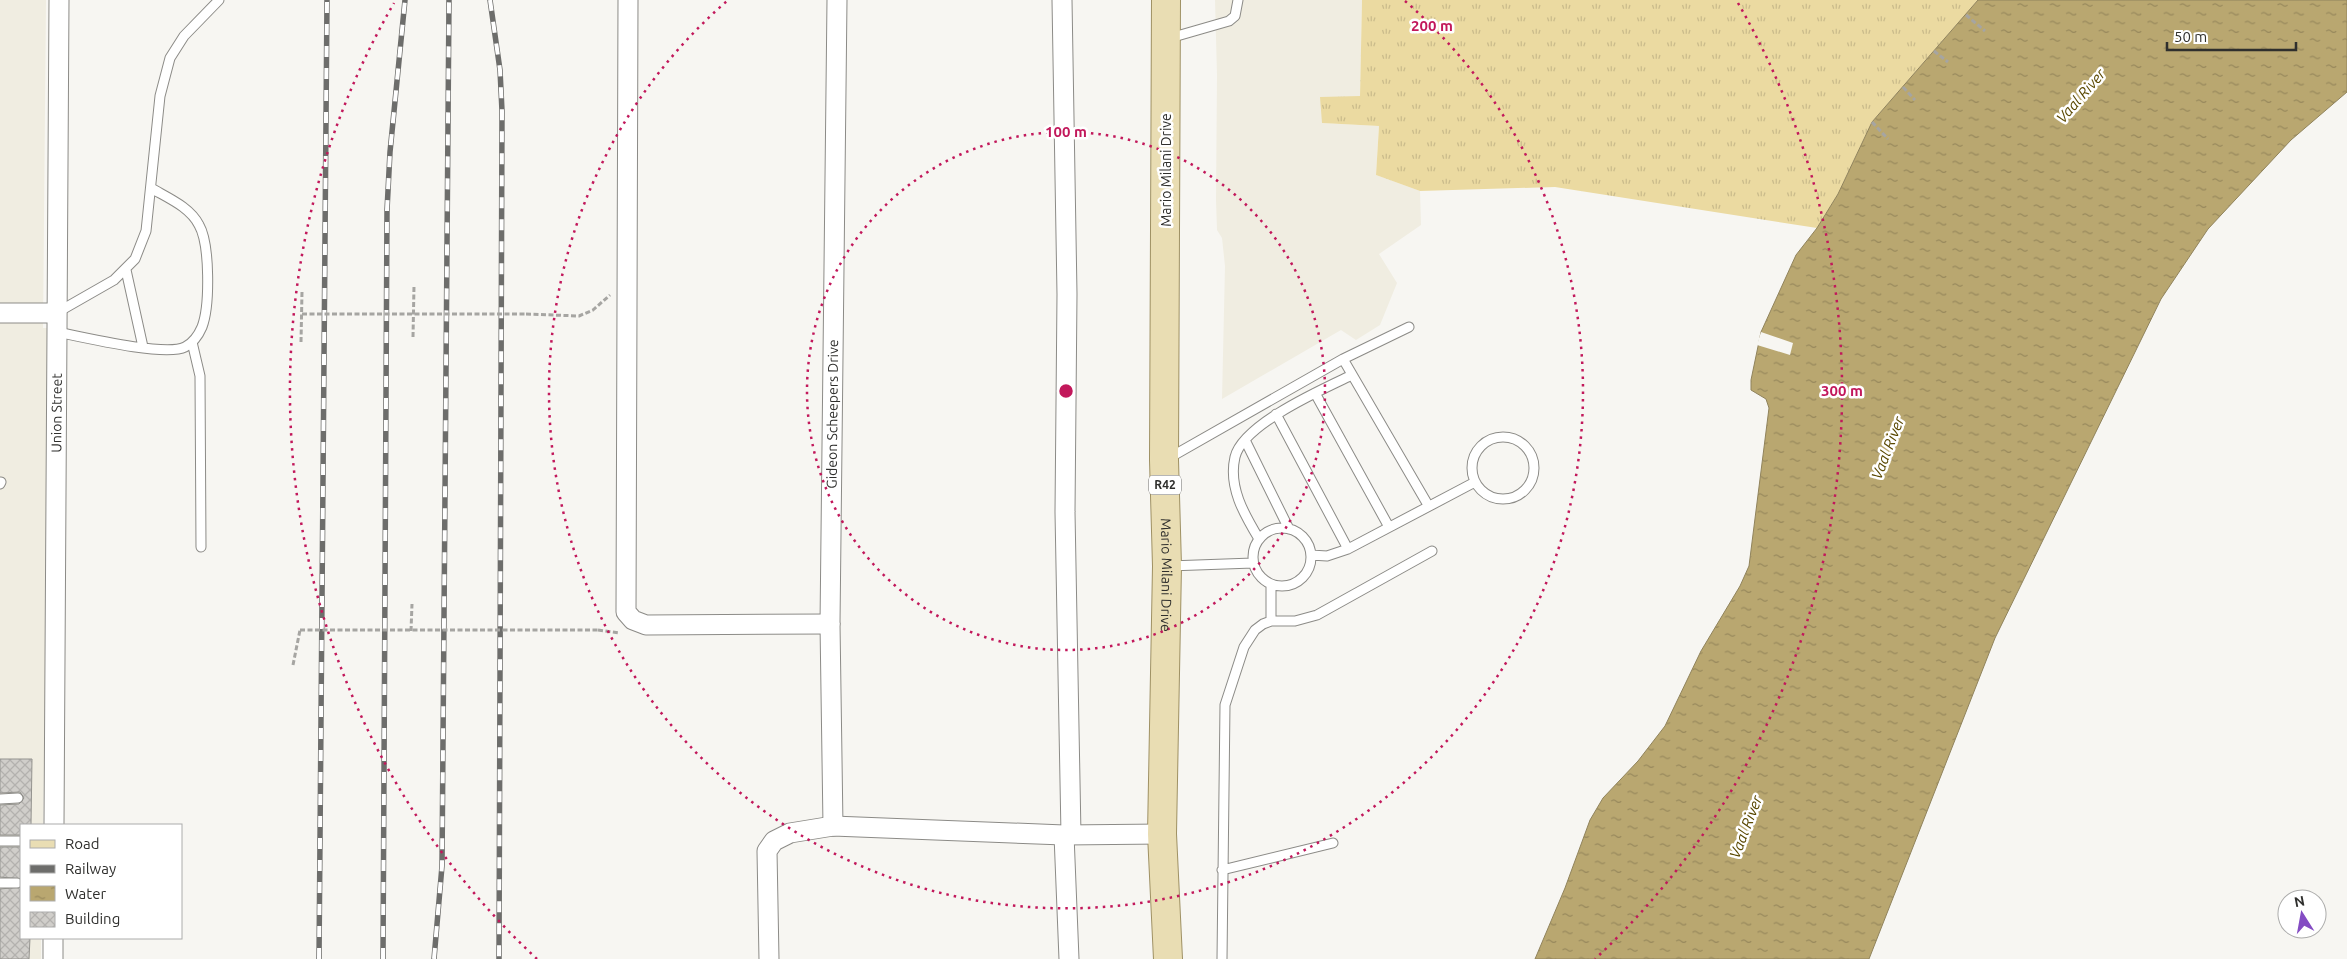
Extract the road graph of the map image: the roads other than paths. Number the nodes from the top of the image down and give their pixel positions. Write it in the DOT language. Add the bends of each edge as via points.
graph roads {
  1 [pos="59,0"];
  2 [pos="219,0"];
  3 [pos="628,0"];
  4 [pos="837,0"];
  5 [pos="1062,0"];
  6 [pos="1238,0"];
  7 [pos="1168,3"];
  8 [pos="1167,39"];
  9 [pos="151,188"];
  10 [pos="126,270"];
  11 [pos="0,313"];
  12 [pos="55,322"];
  13 [pos="1409,327"];
  14 [pos="192,342"];
  15 [pos="143,348"];
  16 [pos="1343,359"];
  17 [pos="1352,375"];
  18 [pos="1315,393"];
  19 [pos="1276,414"];
  20 [pos="1245,440"];
  21 [pos="1164,460"];
  22 [pos="1475,482"];
  23 [pos="1428,505"];
  24 [pos="1389,527"];
  25 [pos="1289,529"];
  26 [pos="1259,539"];
  27 [pos="201,548"];
  28 [pos="1348,549"];
  29 [pos="1432,552"];
  30 [pos="1311,555"];
  31 [pos="1253,563"];
  32 [pos="1167,566"];
  33 [pos="1271,584"];
  34 [pos="1270,621"];
  35 [pos="830,624"];
  36 [pos="18,798"];
  37 [pos="0,799"];
  38 [pos="54,824"];
  39 [pos="833,826"];
  40 [pos="1162,834"];
  41 [pos="1067,835"];
  42 [pos="0,841"];
  43 [pos="20,841"];
  44 [pos="1333,843"];
  45 [pos="1222,870"];
  46 [pos="17,883"];
  47 [pos="0,884"];
  48 [pos="53,939"];
  49 [pos="53,959"];
  50 [pos="769,959"];
  51 [pos="1069,959"];
  52 [pos="1168,959"];
  53 [pos="1222,959"];
  1 -- 12 [label="street, Union Street"];
  2 -- 9 [label="lane" via="184,36 170,58 160,96"];
  3 -- 35 [label="street" via="625,604 628,616 646,625"];
  4 -- 35 [label="street, Gideon Scheepers Drive"];
  5 -- 41 [label="street" via="1067,294"];
  6 -- 8 [label="lane" via="1235,16 1229,22"];
  7 -- 8 [label="main road, Mario Milani Drive / R42"];
  8 -- 21 [label="main road, Mario Milani Drive / R42"];
  9 -- 10 [label="lane" via="146,231"];
  9 -- 14 [label="lane" via="190,213 204,237 207,253 206,302 203,326"];
  10 -- 12 [label="lane"];
  10 -- 15 [label="lane"];
  11 -- 12 [label="street"];
  12 -- 15 [label="lane"];
  12 -- 38 [label="street, Union Street"];
  13 -- 16 [label="lane"];
  14 -- 15 [label="lane" via="175,350"];
  14 -- 27 [label="lane" via="200,376"];
  16 -- 17 [label="lane"];
  16 -- 21 [label="lane"];
  17 -- 18 [label="lane"];
  17 -- 23 [label="lane"];
  18 -- 19 [label="lane"];
  18 -- 24 [label="lane"];
  19 -- 20 [label="lane"];
  19 -- 28 [label="lane"];
  20 -- 25 [label="lane"];
  20 -- 26 [label="lane" via="1235,456 1236,489 1243,514"];
  21 -- 32 [label="main road, Mario Milani Drive / R42"];
  22 -- 22 [label="lane" via="1473,460 1484,443 1505,437 1515,439 1530,452 1534,472 1526,490 1517,496 1498,499 1488,495"];
  22 -- 23 [label="lane"];
  23 -- 24 [label="lane"];
  24 -- 28 [label="lane"];
  25 -- 26 [label="lane" via="1273,530"];
  25 -- 30 [label="lane" via="1305,538"];
  26 -- 31 [label="lane" via="1252,554"];
  28 -- 30 [label="lane" via="1327,556"];
  29 -- 34 [label="lane" via="1317,615"];
  30 -- 33 [label="lane" via="1306,574 1299,580 1290,585"];
  31 -- 32 [label="lane"];
  31 -- 33 [label="lane" via="1256,572"];
  32 -- 40 [label="main road, Mario Milani Drive / R42"];
  33 -- 34 [label="lane"];
  34 -- 45 [label="lane" via="1255,630 1244,647 1224,704"];
  35 -- 39 [label="street, Gideon Scheepers Drive"];
  36 -- 37 [label="lane"];
  39 -- 41 [label="street"];
  39 -- 50 [label="street" via="790,833 768,847"];
  40 -- 41 [label="street"];
  40 -- 52 [label="main road, Mario Milani Drive / R42"];
  41 -- 51 [label="street"];
  42 -- 43 [label="lane"];
  44 -- 45 [label="lane"];
  45 -- 53 [label="lane"];
  46 -- 47 [label="lane"];
  48 -- 49 [label="street"];
}
